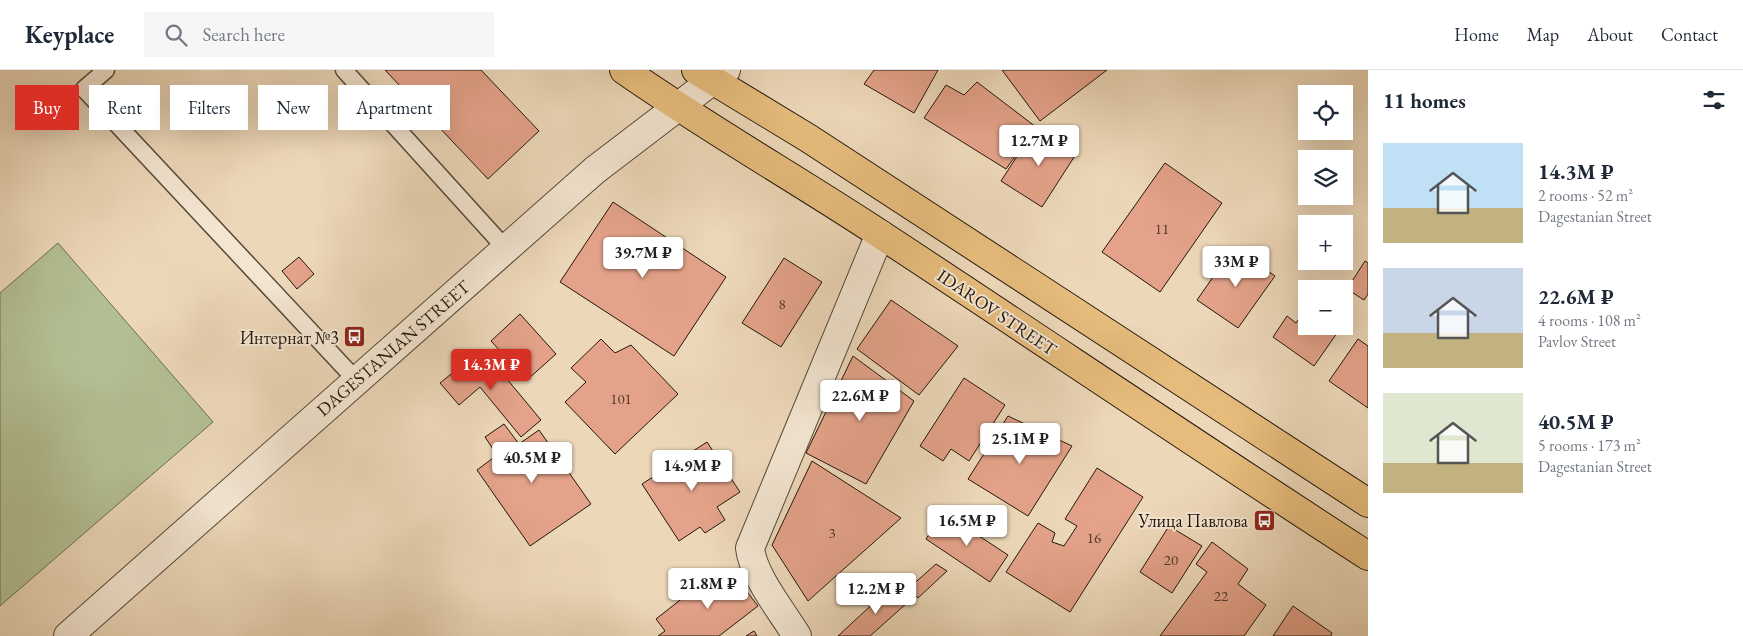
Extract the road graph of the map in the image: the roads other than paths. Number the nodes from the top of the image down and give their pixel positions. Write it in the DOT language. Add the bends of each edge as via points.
graph roads {
  1 [pos="106,70"];
  2 [pos="344,70"];
  3 [pos="624,70"];
  4 [pos="712,74"];
  5 [pos="676,107"];
  6 [pos="880,234"];
  7 [pos="506,249"];
  8 [pos="357,381"];
  9 [pos="1368,503"];
  10 [pos="1368,556"];
  11 [pos="68,636"];
  12 [pos="797,636"];
  1 -- 8 [label="lane" via="84,89"];
  2 -- 7 [label="lane"];
  3 -- 5 [label="main road, IDAROV STREET"];
  4 -- 5 [label="street, DAGESTANIAN STREET"];
  4 -- 9 [label="main road"];
  5 -- 6 [label="main road, IDAROV STREET" via="766,160"];
  5 -- 7 [label="street, DAGESTANIAN STREET" via="594,170"];
  6 -- 10 [label="main road, IDAROV STREET"];
  6 -- 12 [label="street" via="750,548 758,573"];
  7 -- 8 [label="street, DAGESTANIAN STREET"];
  8 -- 11 [label="street, DAGESTANIAN STREET"];
}
